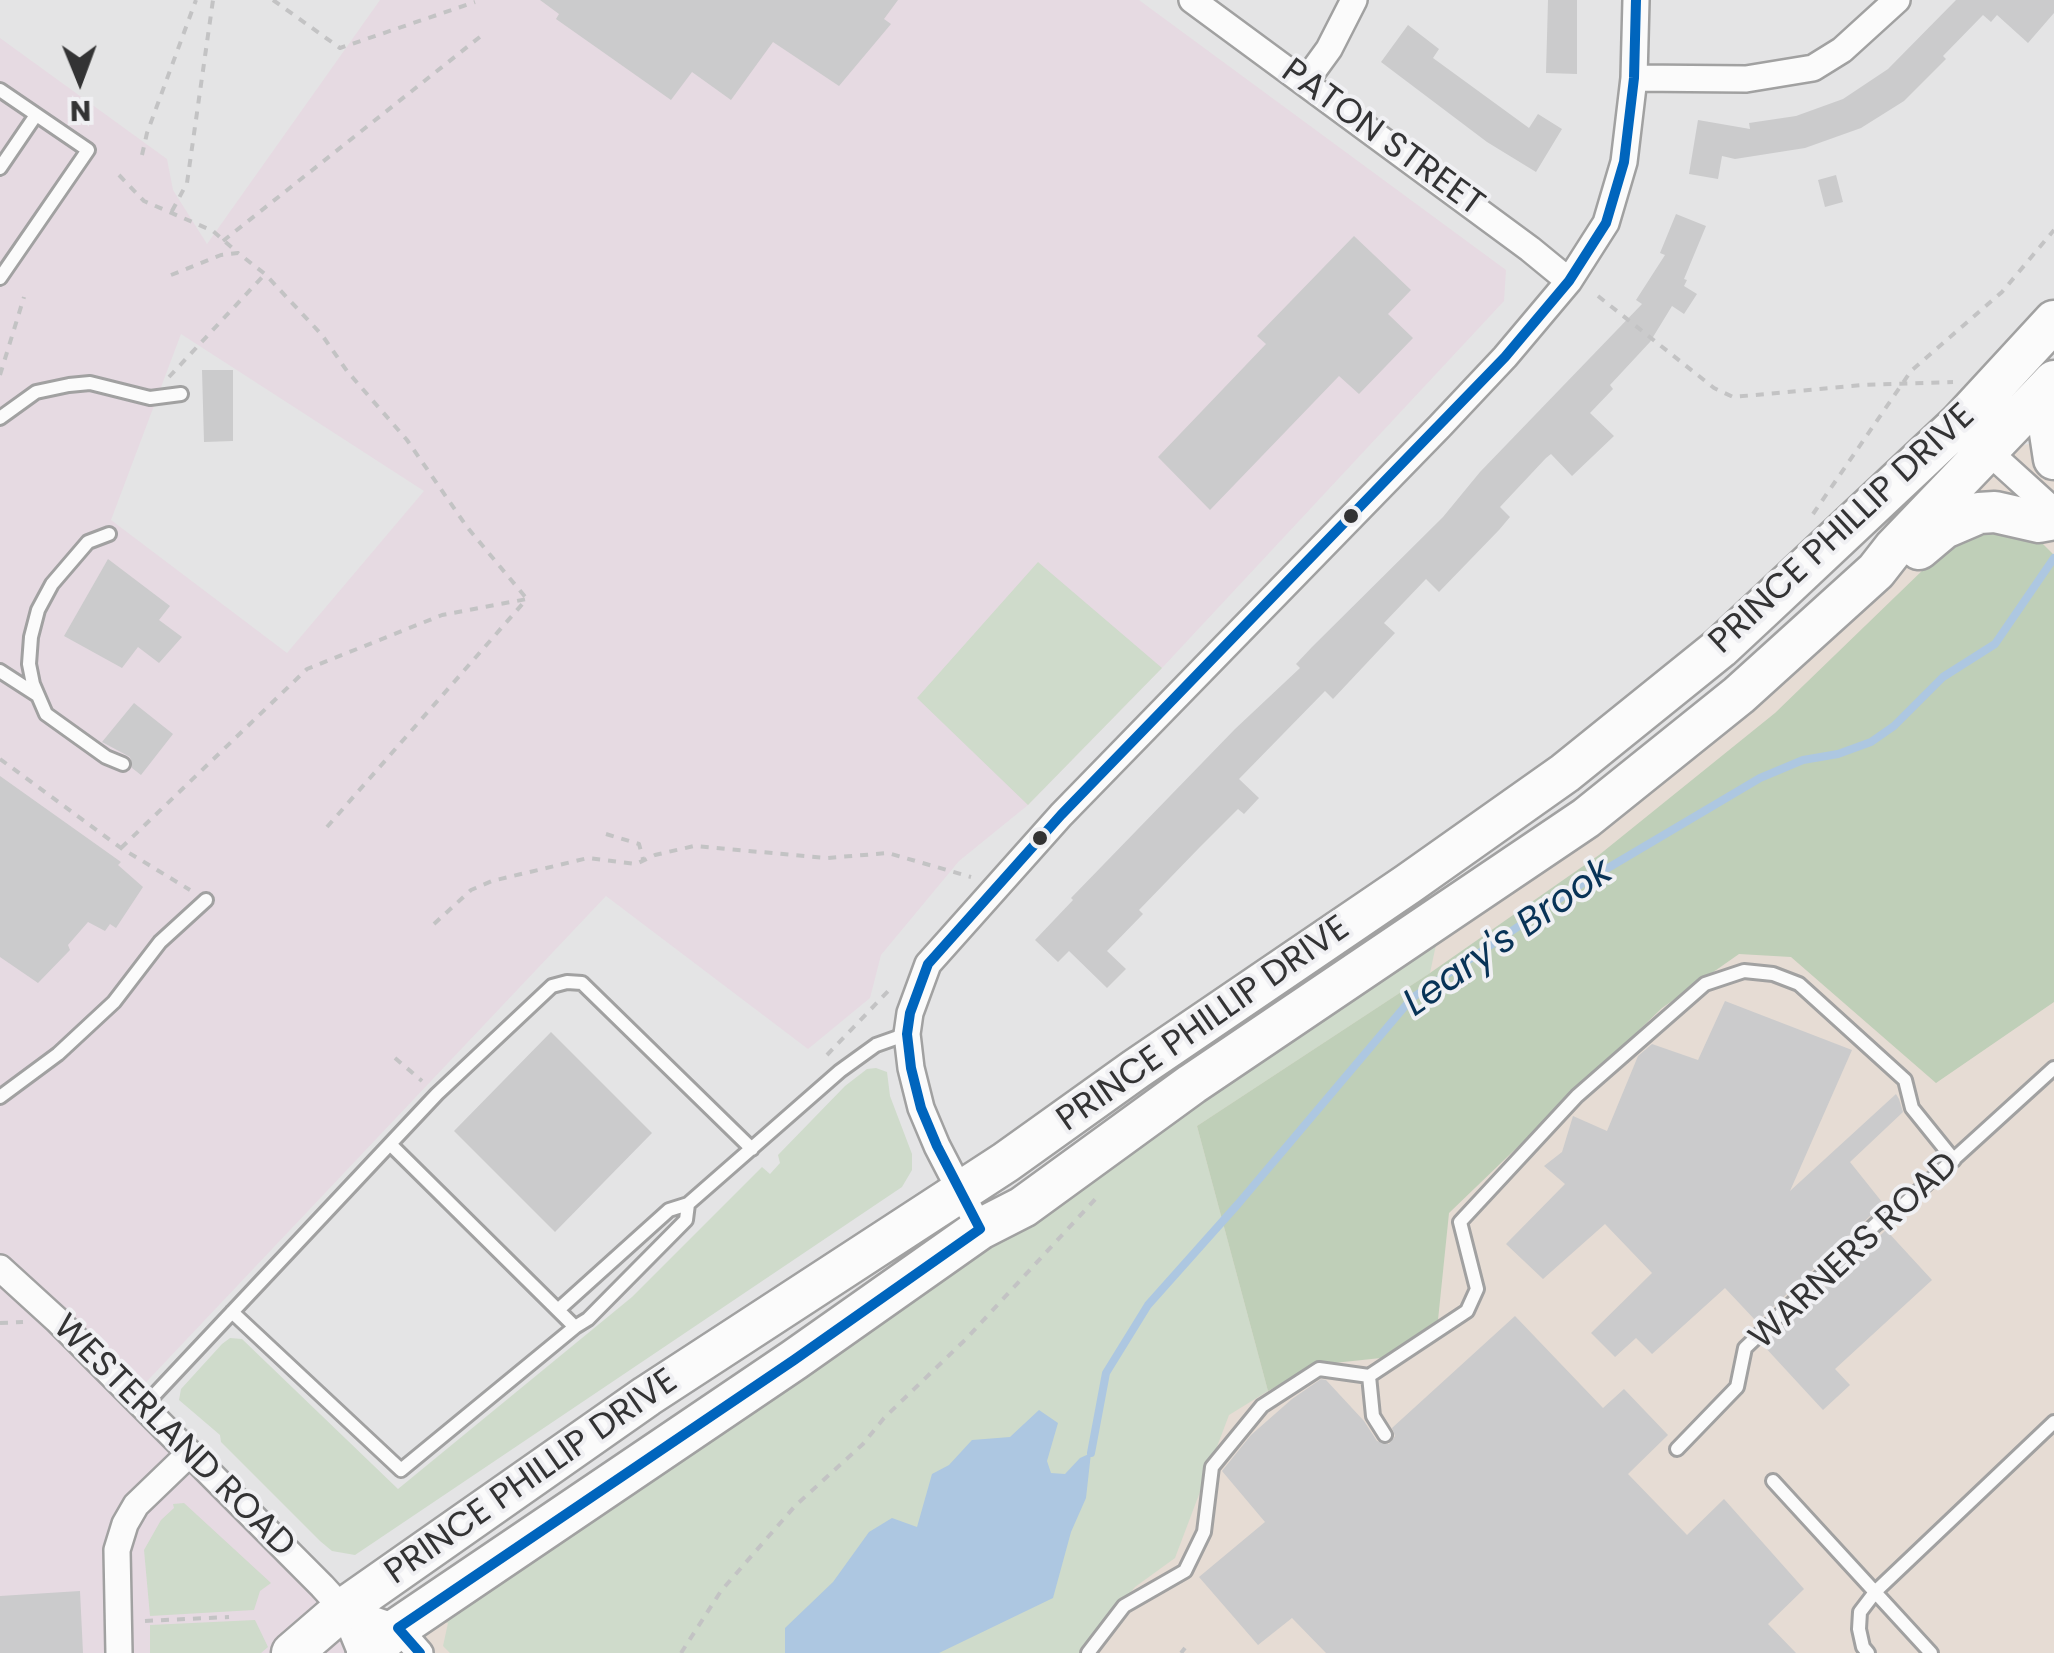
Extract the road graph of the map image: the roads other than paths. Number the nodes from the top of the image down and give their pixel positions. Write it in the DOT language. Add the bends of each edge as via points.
graph roads {
  1 [pos="1192,0"];
  2 [pos="1354,0"];
  3 [pos="1636,0"];
  4 [pos="1897,0"];
  5 [pos="1634,78"];
  6 [pos="1305,82"];
  7 [pos="0,90"];
  8 [pos="36,115"];
  9 [pos="0,168"];
  10 [pos="0,278"];
  11 [pos="1570,281"];
  12 [pos="2054,320"];
  13 [pos="2054,381"];
  14 [pos="182,394"];
  15 [pos="2054,410"];
  16 [pos="0,418"];
  17 [pos="1959,424"];
  18 [pos="1988,452"];
  19 [pos="2054,459"];
  20 [pos="2054,511"];
  21 [pos="2054,519"];
  22 [pos="109,534"];
  23 [pos="1876,571"];
  24 [pos="0,671"];
  25 [pos="37,695"];
  26 [pos="123,764"];
  27 [pos="206,900"];
  28 [pos="908,1034"];
  29 [pos="2054,1068"];
  30 [pos="0,1097"];
  31 [pos="391,1144"];
  32 [pos="752,1149"];
  33 [pos="1954,1160"];
  34 [pos="959,1192"];
  35 [pos="688,1204"];
  36 [pos="980,1229"];
  37 [pos="0,1268"];
  38 [pos="558,1308"];
  39 [pos="232,1312"];
  40 [pos="575,1326"];
  41 [pos="1369,1376"];
  42 [pos="143,1407"];
  43 [pos="2054,1422"];
  44 [pos="1385,1435"];
  45 [pos="1677,1449"];
  46 [pos="190,1453"];
  47 [pos="1773,1481"];
  48 [pos="1876,1591"];
  49 [pos="343,1609"];
  50 [pos="409,1640"];
  51 [pos="118,1653"];
  52 [pos="292,1653"];
  53 [pos="364,1653"];
  54 [pos="1088,1653"];
  55 [pos="1868,1653"];
  56 [pos="1931,1653"];
  1 -- 6 [label="street, PATON STREET"];
  2 -- 6 [label="street"];
  3 -- 5 [label="street"];
  4 -- 5 [label="street" via="1813,68 1746,79"];
  5 -- 11 [label="street" via="1616,196"];
  6 -- 11 [label="street, PATON STREET"];
  7 -- 8 [label="lane"];
  8 -- 9 [label="lane"];
  8 -- 10 [label="lane" via="88,150"];
  11 -- 28 [label="street" via="1480,384 969,915 928,964"];
  12 -- 17 [label="main road, PRINCE PHILLIP DRIVE"];
  13 -- 18 [label="main road, PRINCE PHILLIP DRIVE"];
  14 -- 16 [label="lane" via="150,398 90,383 68,385 36,392"];
  15 -- 19 [label="main road"];
  17 -- 18 [label="street"];
  17 -- 34 [label="main road, PRINCE PHILLIP DRIVE" via="1720,648 1565,773"];
  18 -- 20 [label="street"];
  18 -- 23 [label="main road, PRINCE PHILLIP DRIVE"];
  21 -- 23 [label="main road" via="1979,513 1944,528 1910,558"];
  22 -- 25 [label="lane" via="88,542 38,610 30,664"];
  23 -- 36 [label="main road, PRINCE PHILLIP DRIVE" via="1586,818 1192,1084 1023,1207"];
  24 -- 25 [label="lane"];
  25 -- 26 [label="lane" via="46,714"];
  27 -- 30 [label="lane" via="160,942 114,1002"];
  28 -- 32 [label="lane" via="852,1062"];
  28 -- 34 [label="street" via="922,1108"];
  29 -- 33 [label="lane, WARNERS ROAD"];
  31 -- 32 [label="lane" via="538,996 568,982 582,983"];
  31 -- 38 [label="lane"];
  31 -- 39 [label="lane"];
  32 -- 35 [label="lane"];
  33 -- 41 [label="lane" via="1912,1108 1906,1080 1799,984 1744,971 1705,984 1577,1096 1460,1222 1477,1290 1467,1311"];
  33 -- 45 [label="lane, WARNERS ROAD" via="1746,1348 1737,1387"];
  34 -- 36 [label="street"];
  34 -- 49 [label="main road, PRINCE PHILLIP DRIVE" via="647,1396"];
  35 -- 38 [label="lane" via="668,1210"];
  35 -- 40 [label="lane" via="686,1220"];
  36 -- 50 [label="main road, PRINCE PHILLIP DRIVE"];
  37 -- 42 [label="street, WESTERLAND ROAD"];
  38 -- 40 [label="lane"];
  39 -- 40 [label="lane" via="400,1470"];
  39 -- 42 [label="lane"];
  41 -- 44 [label="lane" via="1373,1416"];
  41 -- 54 [label="lane" via="1318,1369 1262,1406 1212,1467 1204,1532 1185,1571 1124,1606"];
  42 -- 46 [label="street, WESTERLAND ROAD"];
  43 -- 48 [label="lane"];
  46 -- 49 [label="street, WESTERLAND ROAD"];
  46 -- 51 [label="street" via="124,1524 117,1550"];
  47 -- 48 [label="lane"];
  48 -- 55 [label="lane" via="1860,1612"];
  48 -- 56 [label="lane"];
  49 -- 50 [label="street"];
  49 -- 52 [label="main road, PRINCE PHILLIP DRIVE"];
  49 -- 53 [label="street"];
  50 -- 53 [label="main road, PRINCE PHILLIP DRIVE"];
}
